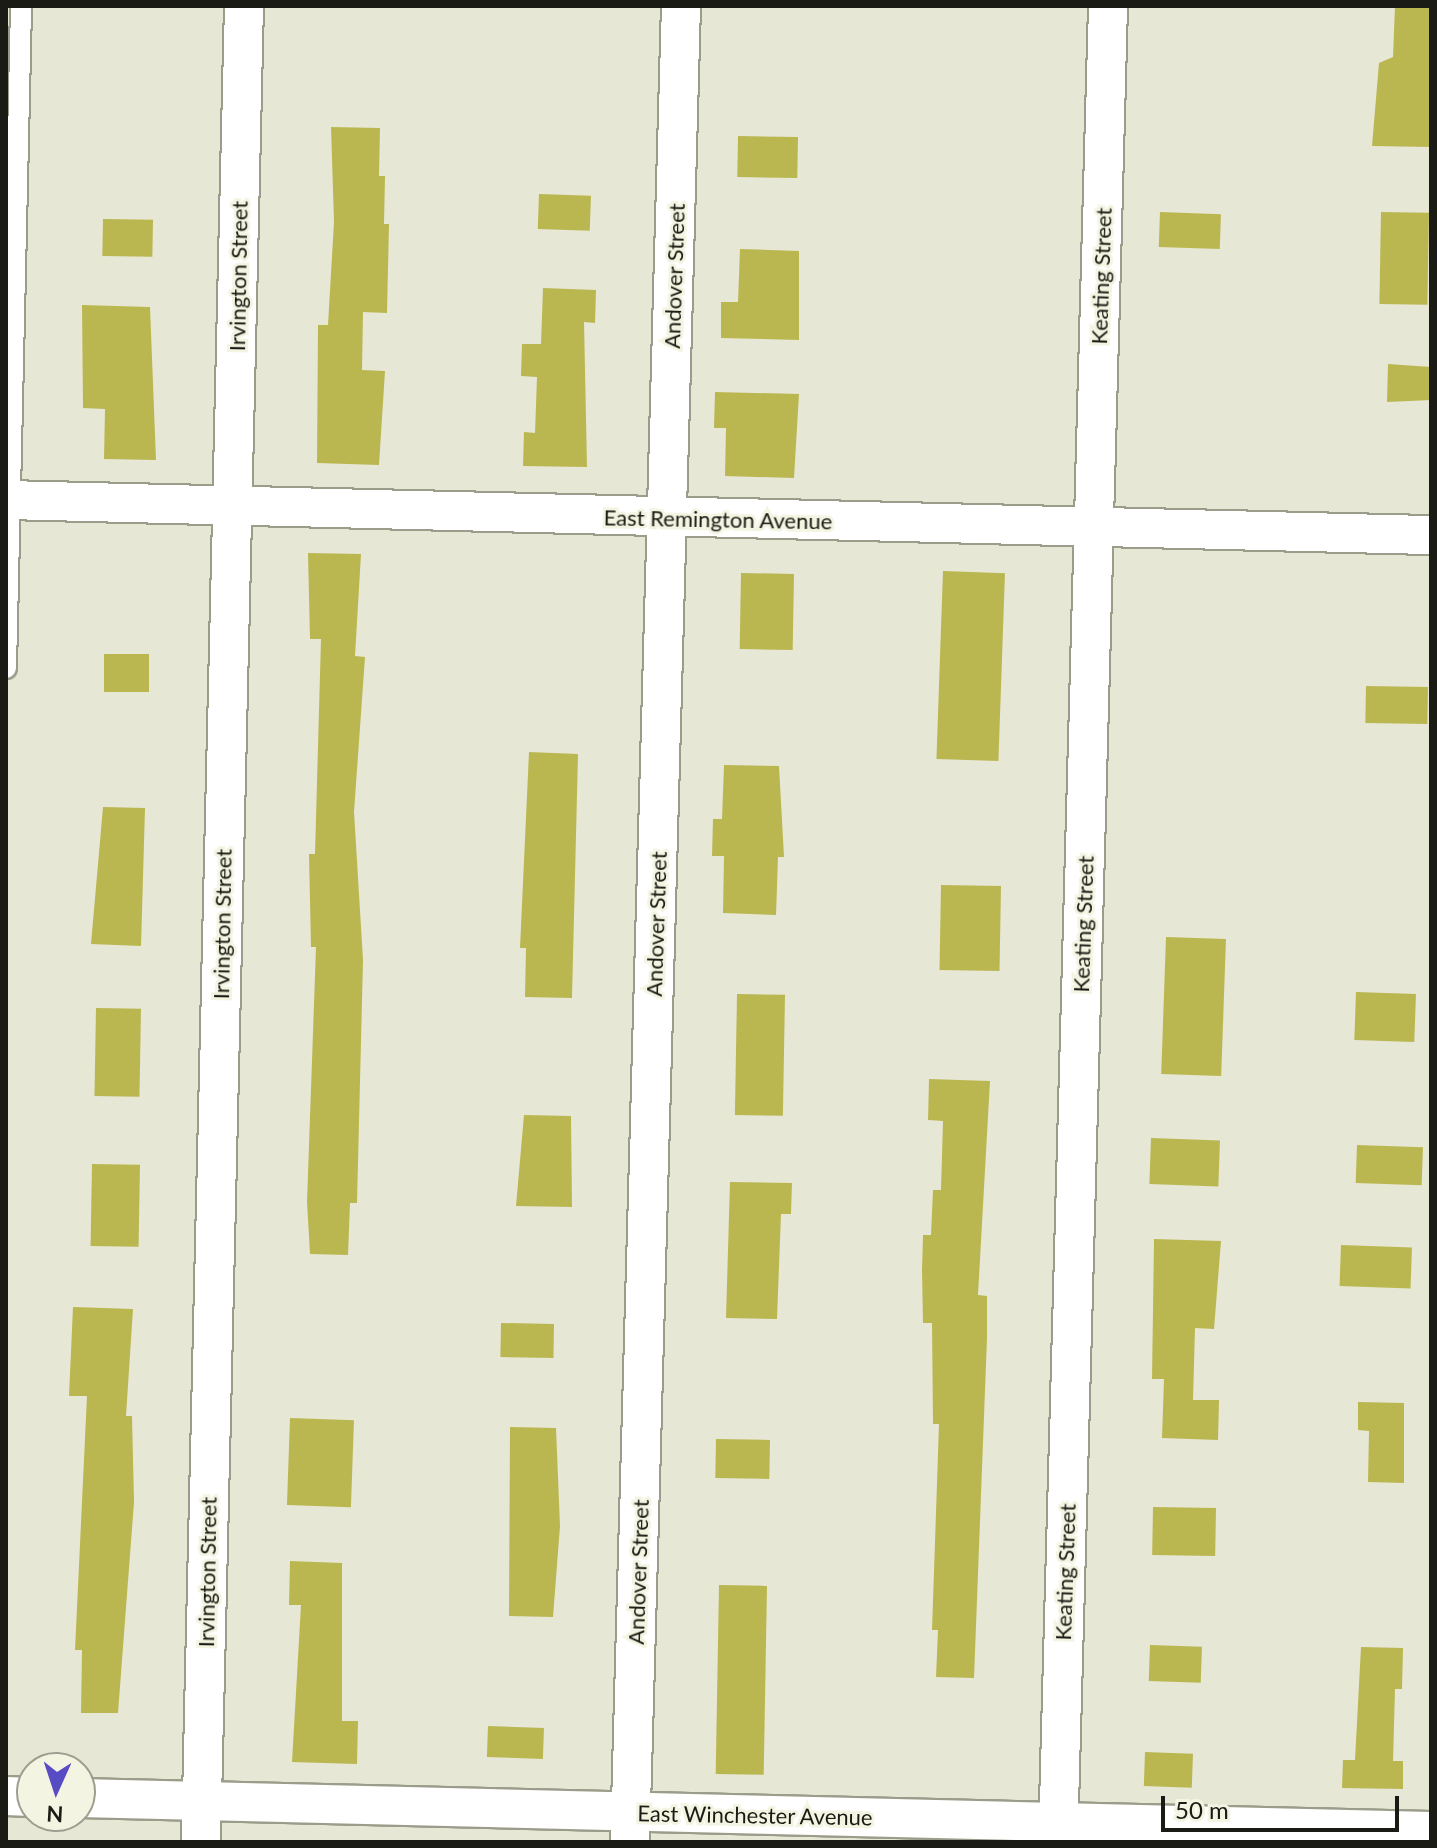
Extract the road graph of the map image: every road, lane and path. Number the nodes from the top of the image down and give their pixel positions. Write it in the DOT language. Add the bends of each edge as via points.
graph roads {
  1 [pos="21,6"];
  2 [pos="244,6"];
  3 [pos="681,6"];
  4 [pos="1108,6"];
  5 [pos="8,500"];
  6 [pos="232,507"];
  7 [pos="667,518"];
  8 [pos="1094,529"];
  9 [pos="1431,535"];
  10 [pos="6,668"];
  11 [pos="96,1798"];
  12 [pos="202,1801"];
  13 [pos="630,1827"];
  14 [pos="1431,1831"];
  15 [pos="1058,1832"];
  16 [pos="201,1842"];
  1 -- 5 [label="lane"];
  2 -- 6 [label="street, Irvington Street"];
  3 -- 7 [label="street, Andover Street"];
  4 -- 8 [label="street, Keating Street"];
  5 -- 6 [label="street, East Remington Avenue"];
  5 -- 10 [label="lane"];
  6 -- 7 [label="street, East Remington Avenue"];
  6 -- 12 [label="street, Irvington Street"];
  7 -- 8 [label="street, East Remington Avenue"];
  7 -- 13 [label="street, Andover Street"];
  8 -- 9 [label="street, East Remington Avenue"];
  8 -- 15 [label="street, Keating Street"];
  11 -- 12 [label="street, East Winchester Avenue"];
  12 -- 13 [label="street, East Winchester Avenue"];
  12 -- 16 [label="street, Irvington Street"];
  13 -- 15 [label="street, East Winchester Avenue"];
  14 -- 15 [label="street, East Winchester Avenue"];
}
